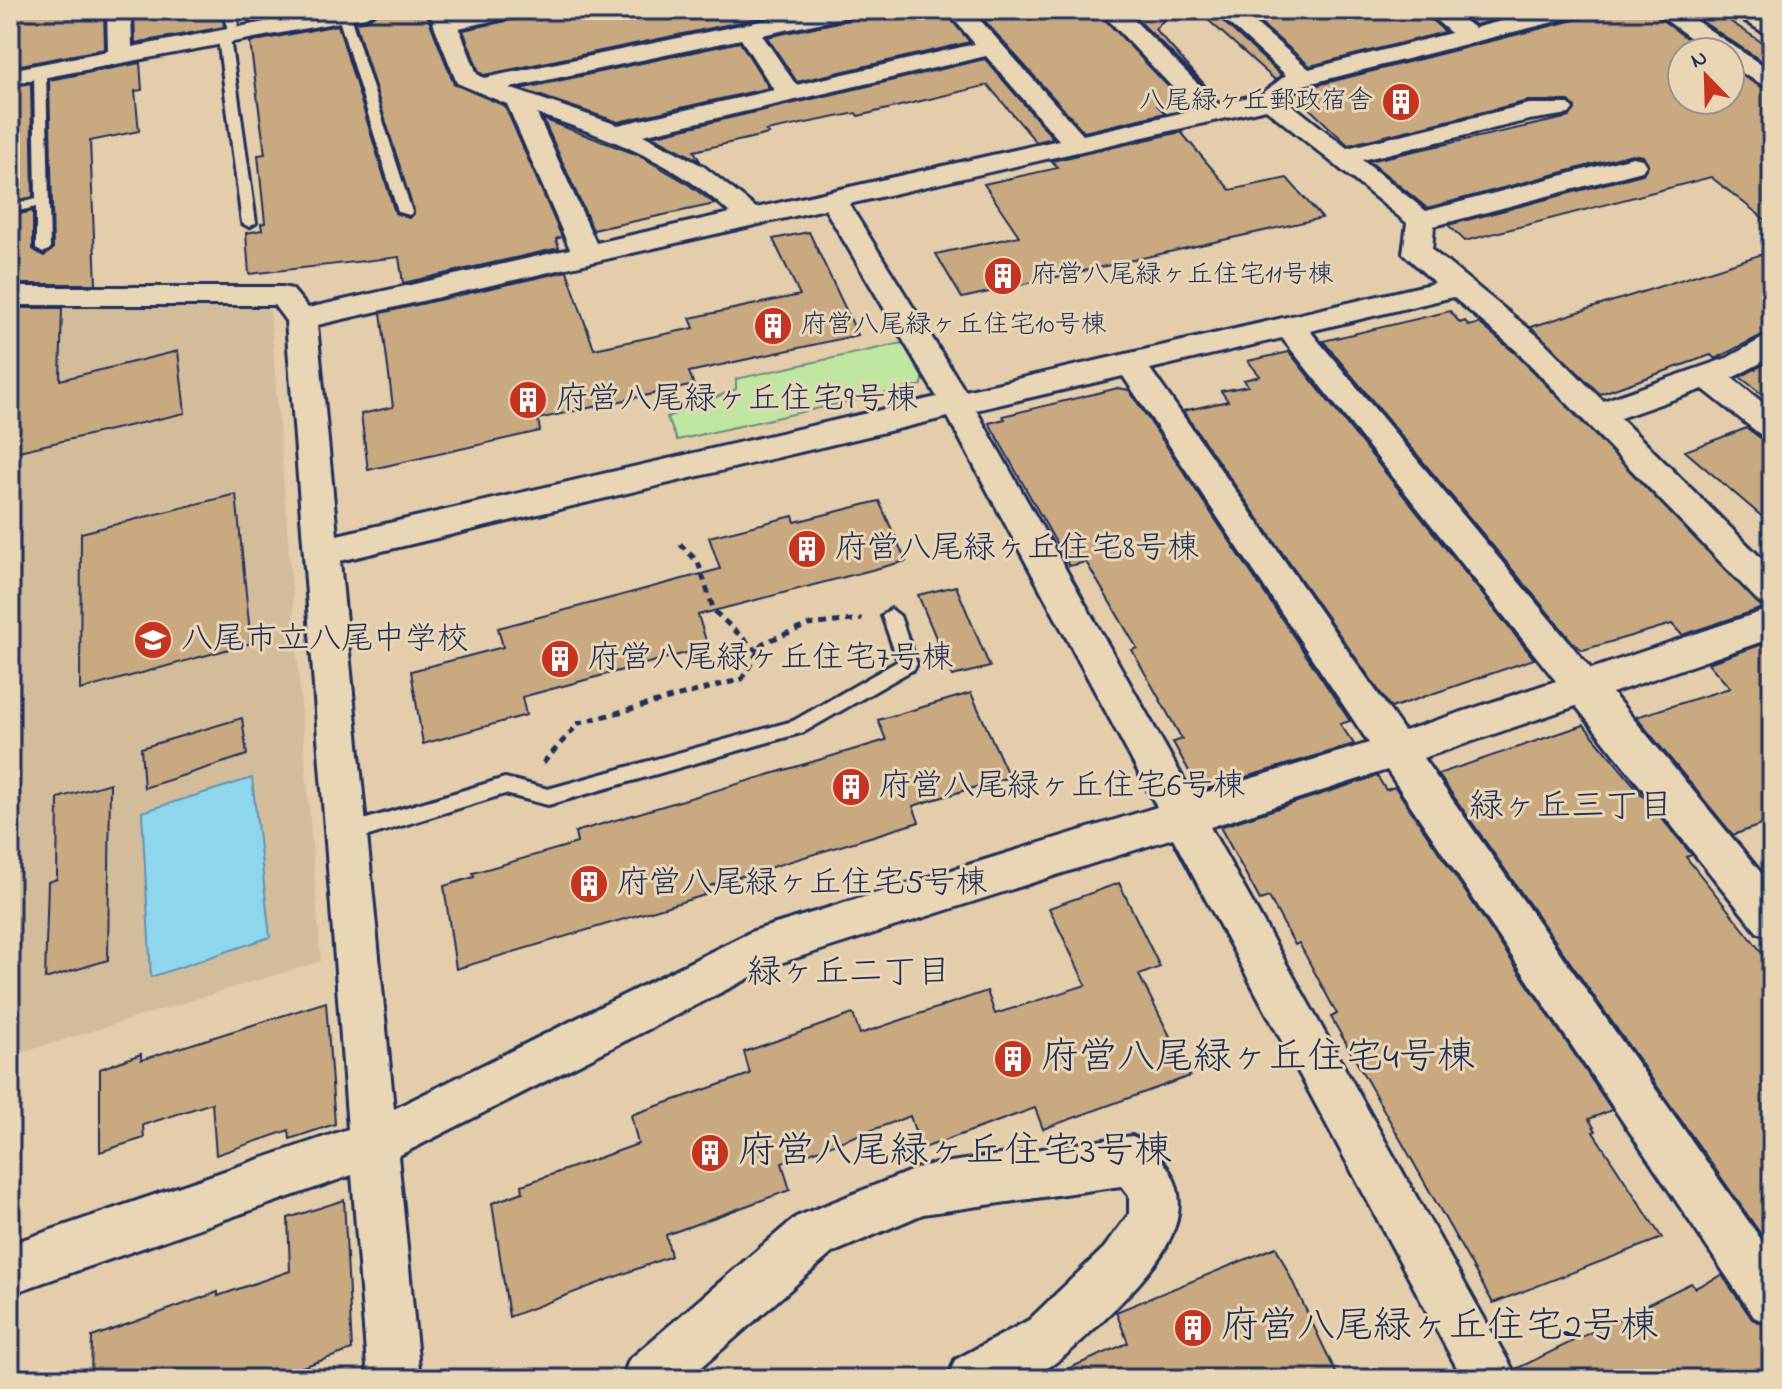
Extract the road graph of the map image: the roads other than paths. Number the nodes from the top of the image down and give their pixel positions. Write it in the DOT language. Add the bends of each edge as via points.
graph roads {
  1 [pos="119,10"];
  2 [pos="231,10"];
  3 [pos="512,10"];
  4 [pos="848,10"];
  5 [pos="958,10"];
  6 [pos="1111,10"];
  7 [pos="1226,10"];
  8 [pos="1436,10"];
  9 [pos="1664,10"];
  10 [pos="1740,10"];
  11 [pos="1555,12"];
  12 [pos="355,13"];
  13 [pos="443,17"];
  14 [pos="748,31"];
  15 [pos="1772,31"];
  16 [pos="1703,36"];
  17 [pos="229,37"];
  18 [pos="1471,37"];
  19 [pos="991,48"];
  20 [pos="120,57"];
  21 [pos="1746,65"];
  22 [pos="40,71"];
  23 [pos="10,77"];
  24 [pos="1304,78"];
  25 [pos="1772,83"];
  26 [pos="481,87"];
  27 [pos="789,94"];
  28 [pos="518,100"];
  29 [pos="1271,100"];
  30 [pos="1560,109"];
  31 [pos="1211,112"];
  32 [pos="617,133"];
  33 [pos="1077,144"];
  34 [pos="1342,157"];
  35 [pos="1633,165"];
  36 [pos="834,201"];
  37 [pos="41,202"];
  38 [pos="10,209"];
  39 [pos="405,212"];
  40 [pos="752,219"];
  41 [pos="1421,221"];
  42 [pos="249,223"];
  43 [pos="43,249"];
  44 [pos="587,256"];
  45 [pos="1457,287"];
  46 [pos="10,296"];
  47 [pos="301,319"];
  48 [pos="1289,326"];
  49 [pos="1772,343"];
  50 [pos="1130,363"];
  51 [pos="1708,376"];
  52 [pos="956,403"];
  53 [pos="1595,415"];
  54 [pos="1772,427"];
  55 [pos="322,552"];
  56 [pos="1772,592"];
  57 [pos="891,616"];
  58 [pos="1772,623"];
  59 [pos="1583,687"];
  60 [pos="1396,751"];
  61 [pos="1186,818"];
  62 [pos="346,834"];
  63 [pos="1772,918"];
  64 [pos="371,1145"];
  65 [pos="10,1269"];
  66 [pos="1772,1299"];
  67 [pos="394,1379"];
  68 [pos="648,1379"];
  69 [pos="974,1379"];
  70 [pos="1492,1379"];
  1 -- 20 [label="street"];
  2 -- 17 [label="lane"];
  3 -- 13 [label="street"];
  4 -- 14 [label="street"];
  5 -- 19 [label="street"];
  6 -- 31 [label="street"];
  7 -- 24 [label="street"];
  8 -- 18 [label="street"];
  9 -- 16 [label="street"];
  10 -- 15 [label="street"];
  11 -- 18 [label="street"];
  12 -- 17 [label="street"];
  12 -- 39 [label="lane"];
  13 -- 26 [label="street" via="466,78"];
  14 -- 26 [label="street"];
  14 -- 27 [label="street"];
  17 -- 20 [label="street"];
  17 -- 42 [label="lane"];
  18 -- 24 [label="street"];
  19 -- 27 [label="street"];
  19 -- 33 [label="street"];
  20 -- 22 [label="street"];
  21 -- 25 [label="street"];
  22 -- 23 [label="street"];
  22 -- 37 [label="lane"];
  24 -- 29 [label="street" via="1291,81"];
  26 -- 28 [label="street"];
  27 -- 32 [label="street"];
  28 -- 32 [label="street"];
  28 -- 44 [label="street"];
  29 -- 31 [label="street"];
  29 -- 34 [label="street"];
  30 -- 34 [label="street"];
  31 -- 33 [label="street"];
  32 -- 40 [label="street" via="699,172"];
  33 -- 36 [label="street"];
  34 -- 41 [label="street"];
  35 -- 41 [label="street"];
  36 -- 40 [label="street"];
  36 -- 52 [label="street"];
  37 -- 38 [label="lane"];
  37 -- 43 [label="lane"];
  40 -- 44 [label="street"];
  41 -- 45 [label="street" via="1417,253"];
  44 -- 47 [label="street"];
  45 -- 48 [label="street"];
  45 -- 53 [label="street" via="1528,344"];
  46 -- 47 [label="street" via="282,296"];
  47 -- 55 [label="street"];
  48 -- 50 [label="street"];
  48 -- 59 [label="street"];
  49 -- 51 [label="street"];
  50 -- 52 [label="street"];
  50 -- 60 [label="street"];
  51 -- 53 [label="street"];
  51 -- 54 [label="street"];
  52 -- 55 [label="street"];
  52 -- 61 [label="street"];
  53 -- 56 [label="street"];
  55 -- 62 [label="street"];
  57 -- 62 [label="lane" via="908,664 798,727 548,797 505,786"];
  58 -- 59 [label="street"];
  59 -- 60 [label="street"];
  59 -- 63 [label="street"];
  60 -- 61 [label="street"];
  60 -- 66 [label="street"];
  61 -- 64 [label="street" via="768,946"];
  61 -- 70 [label="street"];
  62 -- 64 [label="street"];
  64 -- 65 [label="street"];
  64 -- 67 [label="street"];
  68 -- 69 [label="street" via="814,1235 923,1190 1132,1160 1154,1189 1153,1222 1122,1266 1047,1338"];
}
